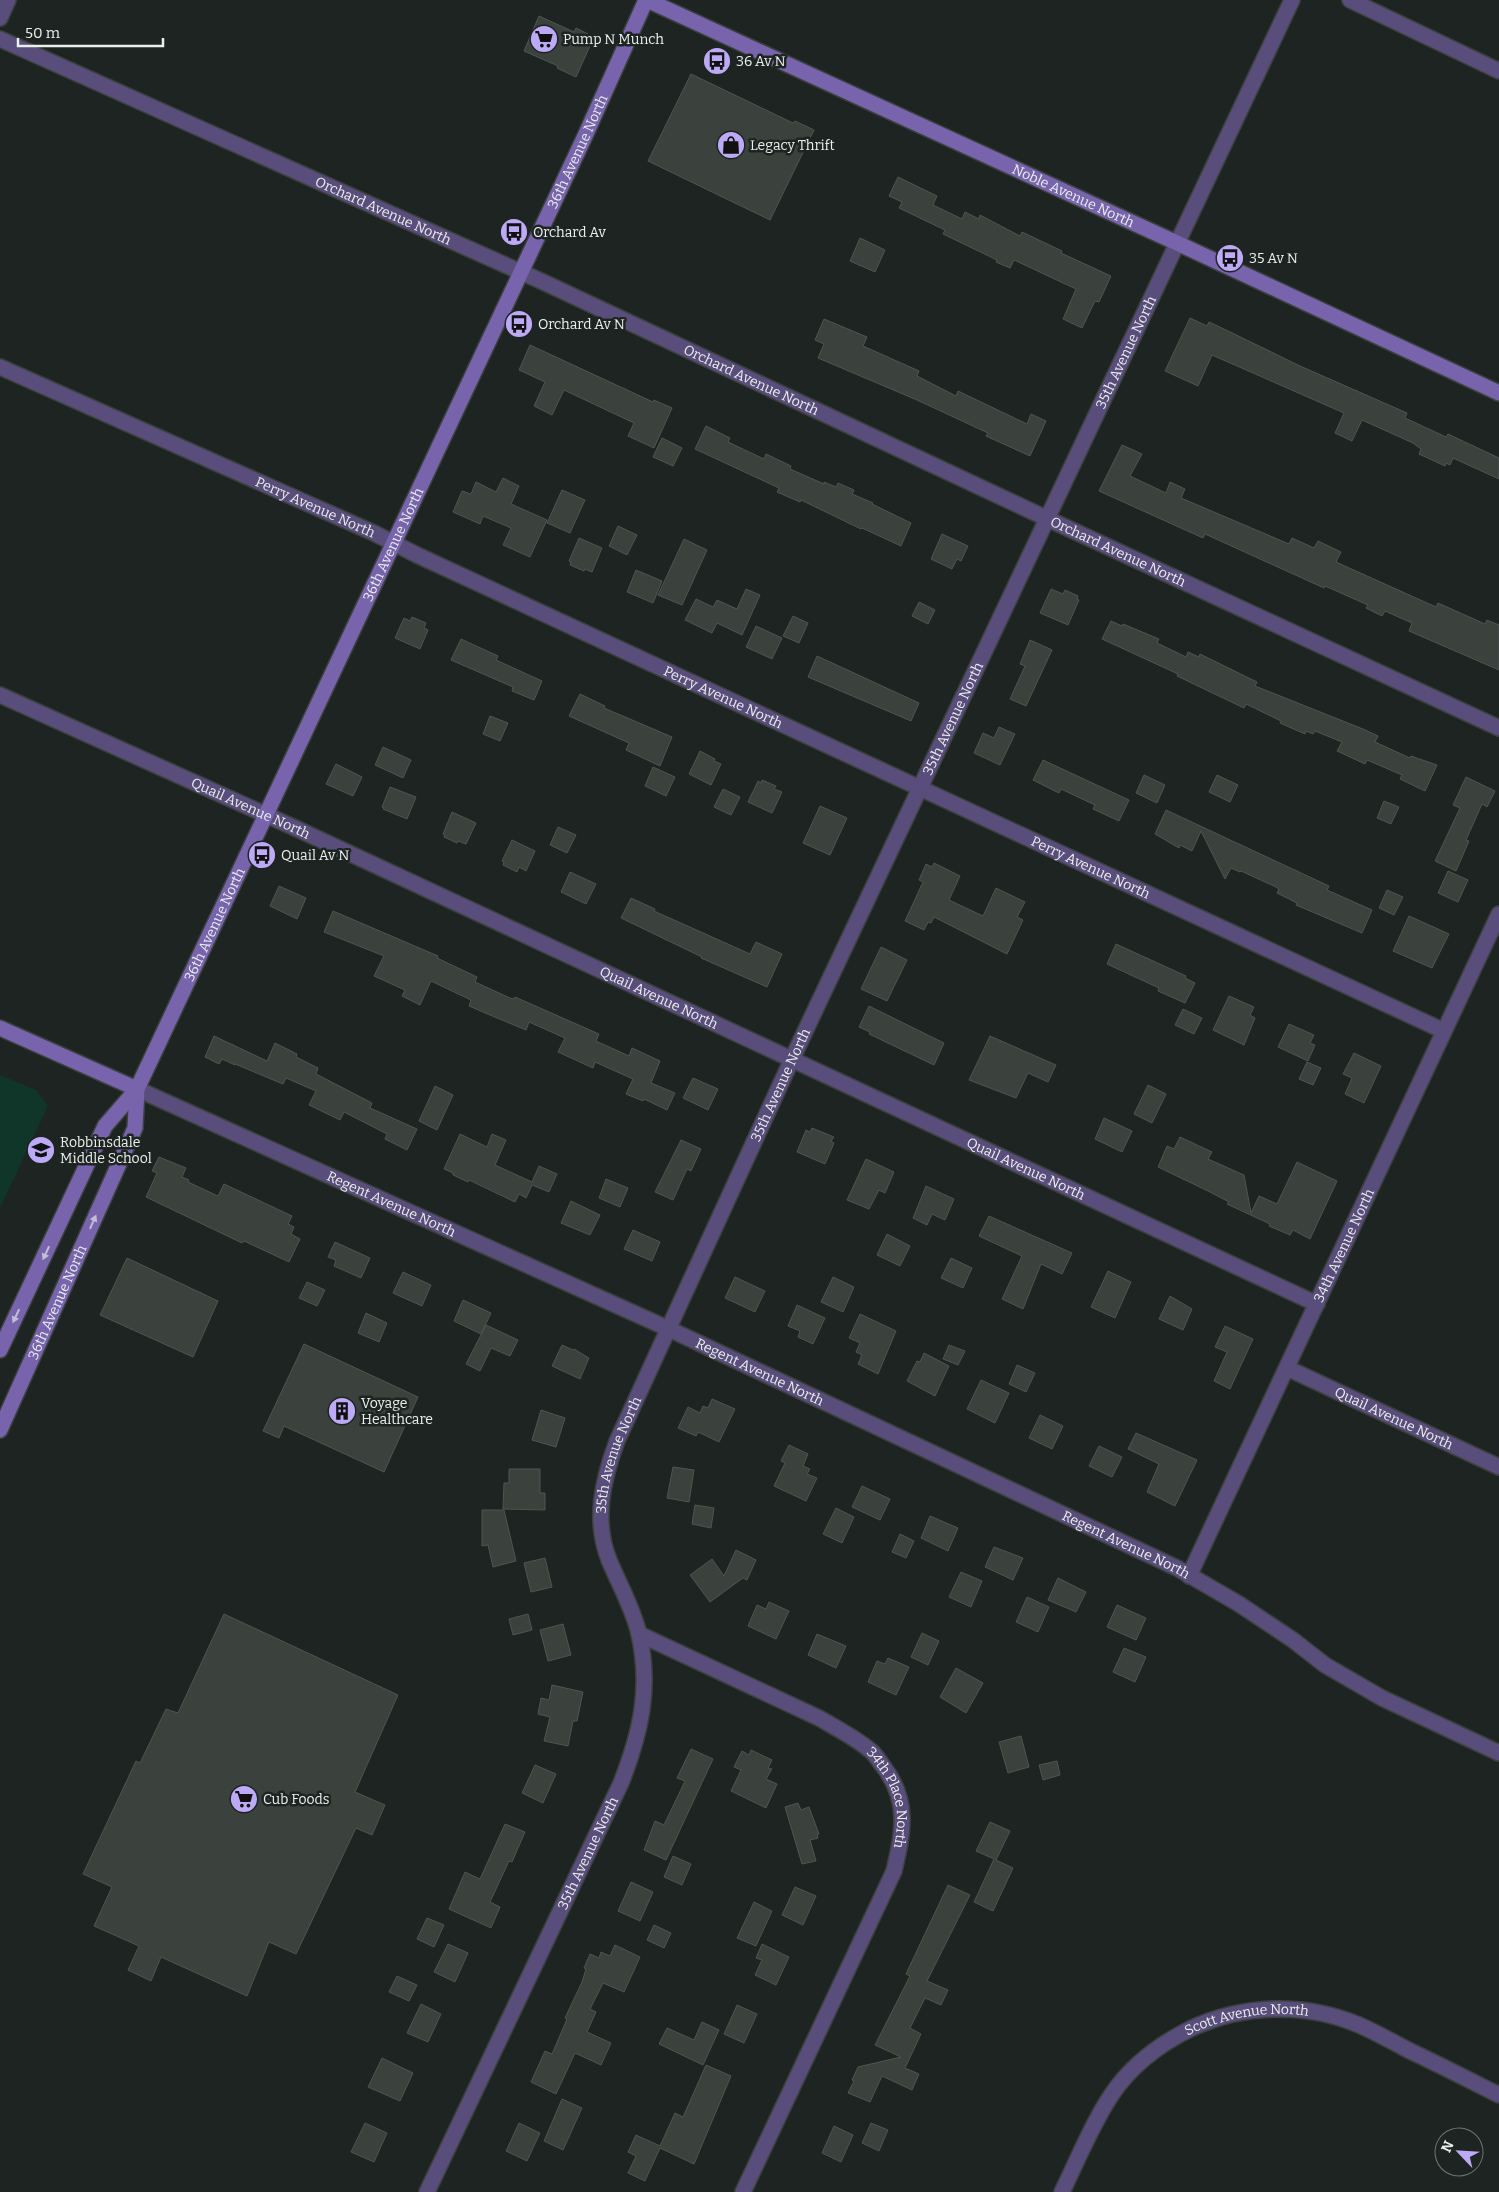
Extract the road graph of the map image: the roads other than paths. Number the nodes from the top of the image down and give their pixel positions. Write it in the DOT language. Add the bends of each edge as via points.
graph roads {
  1 [pos="8,0"];
  2 [pos="646,0"];
  3 [pos="1292,0"];
  4 [pos="1350,0"];
  5 [pos="0,18"];
  6 [pos="0,38"];
  7 [pos="1499,71"];
  8 [pos="1177,243"];
  9 [pos="521,272"];
  10 [pos="0,367"];
  11 [pos="1499,393"];
  12 [pos="1048,519"];
  13 [pos="394,544"];
  14 [pos="0,695"];
  15 [pos="1499,728"];
  16 [pos="919,788"];
  17 [pos="267,815"];
  18 [pos="1499,914"];
  19 [pos="0,1028"];
  20 [pos="1444,1031"];
  21 [pos="792,1059"];
  22 [pos="137,1089"];
  23 [pos="1317,1304"];
  24 [pos="669,1329"];
  25 [pos="0,1350"];
  26 [pos="1287,1368"];
  27 [pos="0,1430"];
  28 [pos="1499,1467"];
  29 [pos="1189,1576"];
  30 [pos="639,1634"];
  31 [pos="1499,1753"];
  32 [pos="1499,2094"];
  33 [pos="427,2192"];
  34 [pos="743,2192"];
  35 [pos="1062,2192"];
  1 -- 5 [label="street"];
  2 -- 8 [label="street, Noble Avenue North"];
  2 -- 9 [label="street, 36th Avenue North"];
  3 -- 8 [label="street, 35th Avenue North"];
  4 -- 7 [label="street"];
  6 -- 9 [label="street, Orchard Avenue North"];
  8 -- 11 [label="street, Noble Avenue North"];
  8 -- 12 [label="street, 35th Avenue North"];
  9 -- 12 [label="street, Orchard Avenue North"];
  9 -- 13 [label="street, 36th Avenue North"];
  10 -- 13 [label="street, Perry Avenue North"];
  12 -- 15 [label="street, Orchard Avenue North"];
  12 -- 16 [label="street, 35th Avenue North"];
  13 -- 16 [label="street, Perry Avenue North"];
  13 -- 17 [label="street, 36th Avenue North"];
  14 -- 17 [label="street, Quail Avenue North"];
  16 -- 20 [label="street, Perry Avenue North"];
  16 -- 21 [label="street, 35th Avenue North"];
  17 -- 21 [label="street, Quail Avenue North"];
  17 -- 22 [label="street, 36th Avenue North"];
  18 -- 20 [label="street, 34th Avenue North"];
  19 -- 22 [label="street, Regent Avenue North"];
  20 -- 23 [label="street, 34th Avenue North"];
  21 -- 23 [label="street, Quail Avenue North"];
  21 -- 24 [label="street, 35th Avenue North"];
  22 -- 24 [label="street, Regent Avenue North"];
  22 -- 25 [label="street, 36th Avenue North, one-way" via="105,1126"];
  27 -- 22 [label="street, 36th Avenue North, one-way" via="135,1128"];
  23 -- 26 [label="street, 34th Avenue North"];
  24 -- 29 [label="street, Regent Avenue North"];
  24 -- 30 [label="street, 35th Avenue North" via="617,1441 600,1499 608,1558"];
  26 -- 28 [label="street, Quail Avenue North"];
  26 -- 29 [label="street, 34th Avenue North"];
  29 -- 31 [label="street, Regent Avenue North" via="1239,1604 1325,1665 1382,1698"];
  30 -- 33 [label="street, 35th Avenue North" via="644,1663 644,1705 636,1745 621,1783"];
  30 -- 34 [label="street, 34th Place North" via="819,1718 872,1751 890,1774 902,1805 903,1832 894,1871"];
  32 -- 35 [label="street, Scott Avenue North" via="1358,2025 1320,2013 1282,2008 1243,2011 1205,2022 1170,2039 1139,2063 1113,2093 1093,2126"];
}
